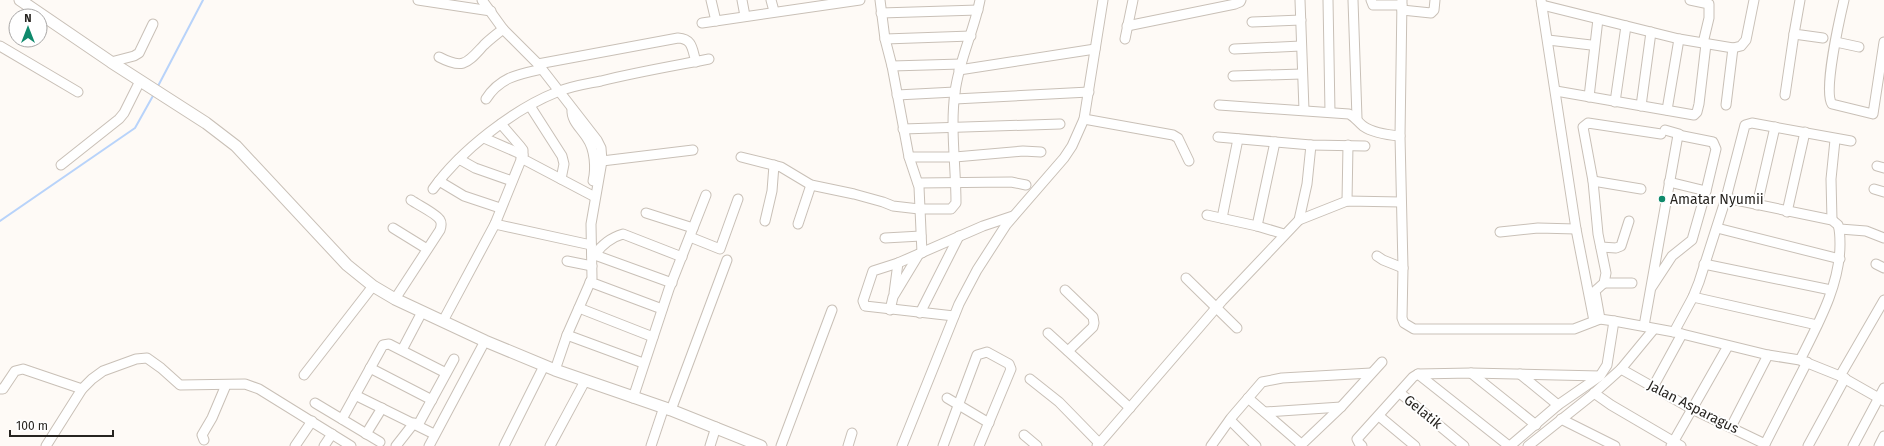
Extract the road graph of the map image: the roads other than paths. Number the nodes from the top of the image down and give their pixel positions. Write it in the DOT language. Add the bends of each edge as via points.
graph roads {
  1 [pos="20,0"];
  2 [pos="418,0"];
  3 [pos="482,0"];
  4 [pos="711,0"];
  5 [pos="742,0"];
  6 [pos="771,0"];
  7 [pos="860,0"];
  8 [pos="880,0"];
  9 [pos="980,0"];
  10 [pos="1103,0"];
  11 [pos="1132,0"];
  12 [pos="1242,0"];
  13 [pos="1300,0"];
  14 [pos="1328,0"];
  15 [pos="1353,0"];
  16 [pos="1371,0"];
  17 [pos="1435,0"];
  18 [pos="1690,0"];
  19 [pos="1754,0"];
  20 [pos="1800,0"];
  21 [pos="1844,0"];
  22 [pos="844,1"];
  23 [pos="1541,3"];
  24 [pos="1402,5"];
  25 [pos="978,10"];
  26 [pos="491,11"];
  27 [pos="774,11"];
  28 [pos="881,12"];
  29 [pos="745,16"];
  30 [pos="1598,19"];
  31 [pos="1301,20"];
  32 [pos="716,21"];
  33 [pos="1252,22"];
  34 [pos="702,23"];
  35 [pos="154,24"];
  36 [pos="1127,26"];
  37 [pos="1626,26"];
  38 [pos="503,29"];
  39 [pos="1651,32"];
  40 [pos="1794,34"];
  41 [pos="971,36"];
  42 [pos="1823,38"];
  43 [pos="885,39"];
  44 [pos="1125,39"];
  45 [pos="1679,39"];
  46 [pos="1548,40"];
  47 [pos="1836,42"];
  48 [pos="1705,44"];
  49 [pos="1591,45"];
  50 [pos="1884,45"];
  51 [pos="0,46"];
  52 [pos="1301,46"];
  53 [pos="1860,47"];
  54 [pos="1733,48"];
  55 [pos="1095,49"];
  56 [pos="1234,49"];
  57 [pos="439,57"];
  58 [pos="709,60"];
  59 [pos="111,62"];
  60 [pos="696,62"];
  61 [pos="892,66"];
  62 [pos="540,67"];
  63 [pos="960,67"];
  64 [pos="1302,74"];
  65 [pos="1233,76"];
  66 [pos="141,82"];
  67 [pos="560,91"];
  68 [pos="1556,91"];
  69 [pos="78,92"];
  70 [pos="1089,92"];
  71 [pos="1785,94"];
  72 [pos="897,95"];
  73 [pos="955,95"];
  74 [pos="1589,97"];
  75 [pos="486,99"];
  76 [pos="1615,102"];
  77 [pos="1219,105"];
  78 [pos="1726,105"];
  79 [pos="530,106"];
  80 [pos="1641,106"];
  81 [pos="572,107"];
  82 [pos="1304,110"];
  83 [pos="1667,110"];
  84 [pos="1330,112"];
  85 [pos="1357,118"];
  86 [pos="1084,120"];
  87 [pos="501,124"];
  88 [pos="1060,124"];
  89 [pos="954,127"];
  90 [pos="1775,127"];
  91 [pos="903,128"];
  92 [pos="1805,132"];
  93 [pos="1679,134"];
  94 [pos="1400,136"];
  95 [pos="1218,137"];
  96 [pos="484,138"];
  97 [pos="1238,139"];
  98 [pos="1835,140"];
  99 [pos="1851,141"];
  100 [pos="1275,142"];
  101 [pos="1311,145"];
  102 [pos="1348,145"];
  103 [pos="1365,146"];
  104 [pos="694,150"];
  105 [pos="1041,152"];
  106 [pos="522,156"];
  107 [pos="741,157"];
  108 [pos="909,157"];
  109 [pos="955,157"];
  110 [pos="459,159"];
  111 [pos="602,161"];
  112 [pos="1189,161"];
  113 [pos="61,165"];
  114 [pos="774,165"];
  115 [pos="561,178"];
  116 [pos="439,181"];
  117 [pos="512,181"];
  118 [pos="1593,181"];
  119 [pos="1668,182"];
  120 [pos="918,183"];
  121 [pos="956,183"];
  122 [pos="811,184"];
  123 [pos="1307,184"];
  124 [pos="1026,185"];
  125 [pos="433,189"];
  126 [pos="1641,189"];
  127 [pos="1874,189"];
  128 [pos="1706,191"];
  129 [pos="1884,192"];
  130 [pos="706,194"];
  131 [pos="593,195"];
  132 [pos="1726,198"];
  133 [pos="738,199"];
  134 [pos="411,200"];
  135 [pos="1347,201"];
  136 [pos="1401,202"];
  137 [pos="1757,205"];
  138 [pos="500,208"];
  139 [pos="919,209"];
  140 [pos="1786,212"];
  141 [pos="646,213"];
  142 [pos="1207,215"];
  143 [pos="1014,216"];
  144 [pos="1309,216"];
  145 [pos="1222,218"];
  146 [pos="1298,220"];
  147 [pos="1832,220"];
  148 [pos="765,221"];
  149 [pos="1628,221"];
  150 [pos="495,224"];
  151 [pos="798,224"];
  152 [pos="1257,226"];
  153 [pos="393,228"];
  154 [pos="1717,228"];
  155 [pos="1576,229"];
  156 [pos="1840,229"];
  157 [pos="691,232"];
  158 [pos="1500,232"];
  159 [pos="1284,234"];
  160 [pos="920,236"];
  161 [pos="959,236"];
  162 [pos="885,238"];
  163 [pos="1884,238"];
  164 [pos="591,244"];
  165 [pos="1601,247"];
  166 [pos="427,249"];
  167 [pos="920,253"];
  168 [pos="593,255"];
  169 [pos="1377,256"];
  170 [pos="682,257"];
  171 [pos="1840,259"];
  172 [pos="727,260"];
  173 [pos="567,261"];
  174 [pos="898,263"];
  175 [pos="1704,264"];
  176 [pos="592,266"];
  177 [pos="1403,268"];
  178 [pos="1186,278"];
  179 [pos="590,282"];
  180 [pos="672,283"];
  181 [pos="1604,283"];
  182 [pos="1632,283"];
  183 [pos="374,286"];
  184 [pos="1651,288"];
  185 [pos="1065,290"];
  186 [pos="1831,290"];
  187 [pos="893,296"];
  188 [pos="1694,297"];
  189 [pos="395,299"];
  190 [pos="1884,300"];
  191 [pos="1219,304"];
  192 [pos="579,308"];
  193 [pos="662,309"];
  194 [pos="832,310"];
  195 [pos="890,310"];
  196 [pos="422,312"];
  197 [pos="920,313"];
  198 [pos="954,316"];
  199 [pos="1597,320"];
  200 [pos="443,321"];
  201 [pos="1614,321"];
  202 [pos="1644,326"];
  203 [pos="1817,326"];
  204 [pos="1237,328"];
  205 [pos="1654,329"];
  206 [pos="1048,333"];
  207 [pos="1678,333"];
  208 [pos="567,335"];
  209 [pos="652,337"];
  210 [pos="484,340"];
  211 [pos="1728,346"];
  212 [pos="402,350"];
  213 [pos="1068,350"];
  214 [pos="1768,355"];
  215 [pos="454,360"];
  216 [pos="1804,361"];
  217 [pos="1382,362"];
  218 [pos="643,363"];
  219 [pos="544,366"];
  220 [pos="370,368"];
  221 [pos="1621,369"];
  222 [pos="555,370"];
  223 [pos="446,373"];
  224 [pos="1371,373"];
  225 [pos="1471,373"];
  226 [pos="1418,374"];
  227 [pos="1520,374"];
  228 [pos="304,375"];
  229 [pos="1600,376"];
  230 [pos="1842,377"];
  231 [pos="1030,379"];
  232 [pos="585,382"];
  233 [pos="226,385"];
  234 [pos="1653,387"];
  235 [pos="1884,388"];
  236 [pos="0,389"];
  237 [pos="82,389"];
  238 [pos="1594,393"];
  239 [pos="1400,394"];
  240 [pos="355,395"];
  241 [pos="633,398"];
  242 [pos="947,398"];
  243 [pos="1248,398"];
  244 [pos="1881,399"];
  245 [pos="432,400"];
  246 [pos="315,403"];
  247 [pos="958,404"];
  248 [pos="1558,405"];
  249 [pos="1341,407"];
  250 [pos="382,408"];
  251 [pos="667,408"];
  252 [pos="1130,408"];
  253 [pos="1692,409"];
  254 [pos="1265,412"];
  255 [pos="1378,416"];
  256 [pos="342,419"];
  257 [pos="1562,419"];
  258 [pos="1230,420"];
  259 [pos="312,422"];
  260 [pos="989,423"];
  261 [pos="416,424"];
  262 [pos="1536,425"];
  263 [pos="716,427"];
  264 [pos="1731,427"];
  265 [pos="852,433"];
  266 [pos="332,434"];
  267 [pos="366,434"];
  268 [pos="434,434"];
  269 [pos="1024,435"];
  270 [pos="1884,436"];
  271 [pos="204,440"];
  272 [pos="380,442"];
  273 [pos="742,442"];
  274 [pos="1098,444"];
  275 [pos="1301,445"];
  276 [pos="1532,445"];
  277 [pos="1675,445"];
  278 [pos="1764,445"];
  279 [pos="46,446"];
  280 [pos="295,446"];
  281 [pos="324,446"];
  282 [pos="351,446"];
  283 [pos="396,446"];
  284 [pos="429,446"];
  285 [pos="504,446"];
  286 [pos="550,446"];
  287 [pos="651,446"];
  288 [pos="710,446"];
  289 [pos="761,446"];
  290 [pos="781,446"];
  291 [pos="848,446"];
  292 [pos="902,446"];
  293 [pos="943,446"];
  294 [pos="979,446"];
  295 [pos="1037,446"];
  296 [pos="1212,446"];
  297 [pos="1256,446"];
  298 [pos="1362,446"];
  299 [pos="1415,446"];
  300 [pos="1464,446"];
  301 [pos="1510,446"];
  302 [pos="1615,446"];
  303 [pos="1808,446"];
  304 [pos="1854,446"];
  305 [pos="1879,446"];
  1 -- 59 [label="main road"];
  2 -- 26 [label="street"];
  3 -- 26 [label="street"];
  4 -- 32 [label="street"];
  5 -- 29 [label="street"];
  6 -- 27 [label="street"];
  7 -- 22 [label="street"];
  8 -- 28 [label="street"];
  9 -- 25 [label="street"];
  10 -- 55 [label="street"];
  11 -- 36 [label="street"];
  12 -- 36 [label="street" via="1235,4"];
  13 -- 31 [label="street"];
  14 -- 84 [label="street"];
  15 -- 85 [label="street"];
  16 -- 24 [label="street" via="1373,5"];
  17 -- 24 [label="street" via="1431,13"];
  18 -- 48 [label="street" via="1709,4"];
  19 -- 54 [label="street" via="1746,42"];
  20 -- 40 [label="street"];
  21 -- 47 [label="street"];
  22 -- 27 [label="street"];
  23 -- 30 [label="street"];
  23 -- 46 [label="street"];
  24 -- 94 [label="street"];
  25 -- 28 [label="street"];
  25 -- 41 [label="street"];
  26 -- 38 [label="street"];
  27 -- 29 [label="street"];
  28 -- 43 [label="street"];
  29 -- 32 [label="street"];
  30 -- 37 [label="street"];
  30 -- 74 [label="street"];
  31 -- 33 [label="street"];
  31 -- 52 [label="street"];
  32 -- 34 [label="street"];
  35 -- 59 [label="street" via="139,53"];
  36 -- 44 [label="street"];
  37 -- 39 [label="street"];
  37 -- 76 [label="street"];
  38 -- 57 [label="street" via="467,62 458,64"];
  38 -- 62 [label="street"];
  39 -- 45 [label="street"];
  39 -- 80 [label="street"];
  40 -- 42 [label="street"];
  40 -- 71 [label="street"];
  41 -- 43 [label="street"];
  41 -- 63 [label="street"];
  43 -- 61 [label="street"];
  45 -- 48 [label="street"];
  45 -- 83 [label="street"];
  46 -- 49 [label="street"];
  46 -- 68 [label="street"];
  47 -- 50 [label="street" via="1830,71 1830,101 1841,107 1873,114"];
  47 -- 53 [label="street"];
  48 -- 54 [label="street"];
  48 -- 83 [label="street" via="1697,113 1691,115"];
  51 -- 69 [label="street"];
  52 -- 56 [label="street"];
  52 -- 64 [label="street"];
  54 -- 78 [label="street"];
  55 -- 63 [label="street"];
  55 -- 70 [label="street"];
  58 -- 60 [label="street"];
  59 -- 66 [label="main road"];
  60 -- 62 [label="street" via="690,42 678,38"];
  60 -- 67 [label="street" via="615,77"];
  61 -- 63 [label="street"];
  61 -- 72 [label="street"];
  62 -- 67 [label="street"];
  62 -- 75 [label="street" via="507,79 493,88"];
  63 -- 73 [label="street"];
  64 -- 65 [label="street"];
  64 -- 82 [label="street"];
  66 -- 113 [label="street" via="124,113"];
  66 -- 183 [label="main road" via="206,123 242,151 347,265"];
  67 -- 79 [label="street"];
  67 -- 81 [label="street"];
  68 -- 74 [label="street"];
  68 -- 155 [label="street"];
  70 -- 73 [label="street"];
  70 -- 86 [label="street"];
  72 -- 73 [label="street"];
  72 -- 91 [label="street"];
  73 -- 89 [label="street"];
  74 -- 76 [label="street"];
  76 -- 80 [label="street"];
  77 -- 82 [label="street"];
  79 -- 87 [label="street"];
  79 -- 115 [label="street" via="562,156 564,164"];
  80 -- 83 [label="street"];
  81 -- 111 [label="street" via="598,140"];
  81 -- 131 [label="street" via="571,116 592,150"];
  82 -- 84 [label="street"];
  84 -- 85 [label="street" via="1349,114"];
  85 -- 94 [label="street" via="1363,126"];
  86 -- 112 [label="street" via="1173,135 1178,138"];
  86 -- 143 [label="street" via="1064,158"];
  87 -- 96 [label="street"];
  87 -- 106 [label="street" via="523,150"];
  88 -- 89 [label="street"];
  89 -- 91 [label="street"];
  89 -- 109 [label="street"];
  90 -- 92 [label="street"];
  90 -- 132 [label="street" via="1752,123 1745,125"];
  90 -- 137 [label="street"];
  91 -- 108 [label="street"];
  92 -- 98 [label="street"];
  92 -- 140 [label="street"];
  93 -- 118 [label="street" via="1586,124 1583,130"];
  93 -- 119 [label="street"];
  93 -- 128 [label="street" via="1713,142 1716,146"];
  94 -- 136 [label="street"];
  95 -- 97 [label="street"];
  96 -- 106 [label="street"];
  96 -- 110 [label="street"];
  97 -- 100 [label="street"];
  97 -- 145 [label="street"];
  98 -- 99 [label="street"];
  98 -- 147 [label="street" via="1830,179"];
  100 -- 101 [label="street"];
  100 -- 152 [label="street"];
  101 -- 102 [label="street"];
  101 -- 123 [label="street"];
  102 -- 103 [label="street"];
  102 -- 135 [label="street"];
  104 -- 111 [label="street"];
  105 -- 109 [label="street" via="1023,151"];
  106 -- 115 [label="street"];
  106 -- 117 [label="street"];
  107 -- 114 [label="street"];
  108 -- 109 [label="street"];
  108 -- 120 [label="street"];
  109 -- 121 [label="street"];
  110 -- 116 [label="street"];
  110 -- 117 [label="street" via="475,168"];
  111 -- 131 [label="street"];
  114 -- 122 [label="street"];
  114 -- 148 [label="street" via="772,191"];
  115 -- 131 [label="street"];
  116 -- 125 [label="street"];
  116 -- 138 [label="street" via="464,196"];
  117 -- 138 [label="street"];
  118 -- 126 [label="street"];
  118 -- 165 [label="street"];
  119 -- 128 [label="street"];
  119 -- 184 [label="street"];
  120 -- 121 [label="street"];
  120 -- 139 [label="street"];
  121 -- 124 [label="street" via="1012,182"];
  121 -- 139 [label="street" via="956,203 951,209"];
  122 -- 139 [label="street" via="898,208"];
  122 -- 151 [label="street"];
  123 -- 144 [label="street"];
  123 -- 146 [label="street"];
  127 -- 129 [label="street"];
  128 -- 184 [label="street" via="1692,240 1672,256"];
  130 -- 157 [label="street"];
  131 -- 164 [label="street"];
  132 -- 137 [label="street"];
  132 -- 154 [label="street"];
  133 -- 157 [label="street" via="720,249"];
  134 -- 166 [label="street" via="440,220 440,230"];
  135 -- 136 [label="street"];
  135 -- 144 [label="street"];
  136 -- 177 [label="street"];
  137 -- 140 [label="street"];
  138 -- 150 [label="street"];
  139 -- 160 [label="street"];
  140 -- 147 [label="street"];
  141 -- 157 [label="street"];
  142 -- 145 [label="street"];
  143 -- 161 [label="street"];
  143 -- 198 [label="street" via="977,270"];
  144 -- 146 [label="street"];
  145 -- 152 [label="street"];
  146 -- 159 [label="street"];
  147 -- 156 [label="street"];
  149 -- 165 [label="street" via="1620,248"];
  150 -- 164 [label="street"];
  150 -- 200 [label="street"];
  152 -- 159 [label="street"];
  153 -- 166 [label="street"];
  154 -- 171 [label="street"];
  154 -- 175 [label="street"];
  155 -- 158 [label="street" via="1538,228"];
  155 -- 199 [label="street"];
  156 -- 163 [label="street" via="1866,232"];
  156 -- 171 [label="street"];
  157 -- 170 [label="street"];
  159 -- 191 [label="street"];
  160 -- 162 [label="street"];
  160 -- 167 [label="street"];
  161 -- 167 [label="street"];
  161 -- 197 [label="street"];
  164 -- 168 [label="street"];
  165 -- 181 [label="street" via="1606,273"];
  166 -- 189 [label="street"];
  167 -- 174 [label="street"];
  167 -- 187 [label="street"];
  168 -- 170 [label="street" via="608,241 623,234"];
  168 -- 176 [label="street"];
  168 -- 180 [label="street"];
  169 -- 177 [label="street"];
  170 -- 180 [label="street"];
  171 -- 186 [label="street"];
  172 -- 251 [label="street" via="726,268"];
  173 -- 176 [label="street"];
  174 -- 187 [label="street"];
  174 -- 195 [label="street" via="872,271 862,301 867,306"];
  175 -- 186 [label="street"];
  175 -- 188 [label="street"];
  176 -- 179 [label="street"];
  177 -- 199 [label="street" via="1402,318 1404,323 1414,328 1574,329"];
  178 -- 191 [label="street"];
  179 -- 192 [label="street"];
  179 -- 193 [label="street"];
  180 -- 193 [label="street"];
  181 -- 182 [label="street"];
  181 -- 199 [label="street" via="1595,291"];
  183 -- 189 [label="main road"];
  183 -- 228 [label="street"];
  184 -- 202 [label="street"];
  185 -- 213 [label="street" via="1094,317 1092,327"];
  186 -- 203 [label="street"];
  187 -- 195 [label="street"];
  188 -- 203 [label="street"];
  188 -- 207 [label="street"];
  189 -- 196 [label="main road"];
  190 -- 230 [label="street"];
  191 -- 204 [label="street"];
  191 -- 252 [label="street"];
  192 -- 208 [label="street"];
  192 -- 209 [label="street"];
  193 -- 209 [label="street"];
  194 -- 290 [label="street"];
  195 -- 197 [label="street"];
  196 -- 200 [label="main road"];
  196 -- 212 [label="street"];
  197 -- 198 [label="street"];
  198 -- 292 [label="street"];
  199 -- 201 [label="street"];
  200 -- 210 [label="main road"];
  201 -- 202 [label="street"];
  201 -- 229 [label="street" via="1607,365"];
  202 -- 205 [label="street"];
  203 -- 216 [label="street"];
  205 -- 207 [label="street"];
  205 -- 221 [label="street"];
  206 -- 213 [label="street"];
  207 -- 211 [label="street"];
  207 -- 234 [label="street"];
  208 -- 218 [label="street"];
  208 -- 222 [label="street"];
  209 -- 218 [label="street"];
  210 -- 219 [label="main road"];
  210 -- 268 [label="street"];
  211 -- 214 [label="street"];
  211 -- 253 [label="street"];
  212 -- 220 [label="street" via="388,344 383,345"];
  212 -- 223 [label="street"];
  213 -- 252 [label="street"];
  214 -- 216 [label="street"];
  214 -- 264 [label="street"];
  215 -- 223 [label="street"];
  216 -- 230 [label="street"];
  216 -- 278 [label="street"];
  217 -- 224 [label="street"];
  218 -- 241 [label="street"];
  219 -- 222 [label="main road"];
  219 -- 285 [label="street"];
  220 -- 240 [label="street"];
  220 -- 245 [label="street"];
  221 -- 234 [label="street, Jalan Asparagus"];
  221 -- 238 [label="street"];
  222 -- 232 [label="main road"];
  223 -- 245 [label="street"];
  224 -- 243 [label="street" via="1267,380 1258,385"];
  224 -- 249 [label="street"];
  225 -- 226 [label="street"];
  225 -- 227 [label="street"];
  225 -- 262 [label="street"];
  226 -- 239 [label="street"];
  226 -- 301 [label="street"];
  227 -- 229 [label="street"];
  227 -- 248 [label="street"];
  229 -- 248 [label="street"];
  230 -- 244 [label="street"];
  230 -- 303 [label="street"];
  231 -- 274 [label="street" via="1059,402"];
  232 -- 241 [label="main road"];
  232 -- 286 [label="street"];
  233 -- 237 [label="street" via="180,385 151,360 142,358 103,371"];
  233 -- 259 [label="street" via="245,384 259,389"];
  233 -- 271 [label="street" via="202,435"];
  234 -- 253 [label="street, Jalan Asparagus"];
  235 -- 244 [label="street"];
  236 -- 237 [label="street" via="6,385 15,371 23,369"];
  237 -- 279 [label="street"];
  238 -- 257 [label="street"];
  238 -- 277 [label="street"];
  239 -- 255 [label="street"];
  239 -- 300 [label="street, Gelatik"];
  240 -- 250 [label="street"];
  240 -- 256 [label="street"];
  241 -- 251 [label="main road"];
  242 -- 247 [label="street"];
  243 -- 254 [label="street"];
  243 -- 258 [label="street"];
  244 -- 304 [label="street"];
  245 -- 261 [label="street"];
  246 -- 256 [label="street"];
  247 -- 260 [label="street"];
  247 -- 260 [label="street" via="979,354 987,352 1009,364 1011,372"];
  247 -- 293 [label="street"];
  248 -- 262 [label="street"];
  249 -- 254 [label="street"];
  249 -- 275 [label="street"];
  250 -- 261 [label="street"];
  250 -- 267 [label="street"];
  251 -- 263 [label="main road"];
  251 -- 287 [label="street"];
  252 -- 274 [label="street"];
  253 -- 264 [label="street, Jalan Asparagus"];
  253 -- 277 [label="street"];
  254 -- 275 [label="street"];
  255 -- 298 [label="street" via="1357,439"];
  255 -- 299 [label="street"];
  256 -- 267 [label="street"];
  257 -- 276 [label="street"];
  257 -- 302 [label="street"];
  258 -- 296 [label="street"];
  258 -- 297 [label="street"];
  259 -- 266 [label="street"];
  259 -- 280 [label="street"];
  260 -- 294 [label="street"];
  261 -- 268 [label="street"];
  261 -- 283 [label="street"];
  262 -- 301 [label="street"];
  263 -- 273 [label="main road"];
  263 -- 288 [label="street"];
  264 -- 278 [label="street, Jalan Asparagus"];
  265 -- 291 [label="street"];
  266 -- 281 [label="street"];
  266 -- 282 [label="street"];
  267 -- 272 [label="street"];
  268 -- 284 [label="street"];
  269 -- 295 [label="street"];
  270 -- 305 [label="street"];
  273 -- 289 [label="main road"];
}
